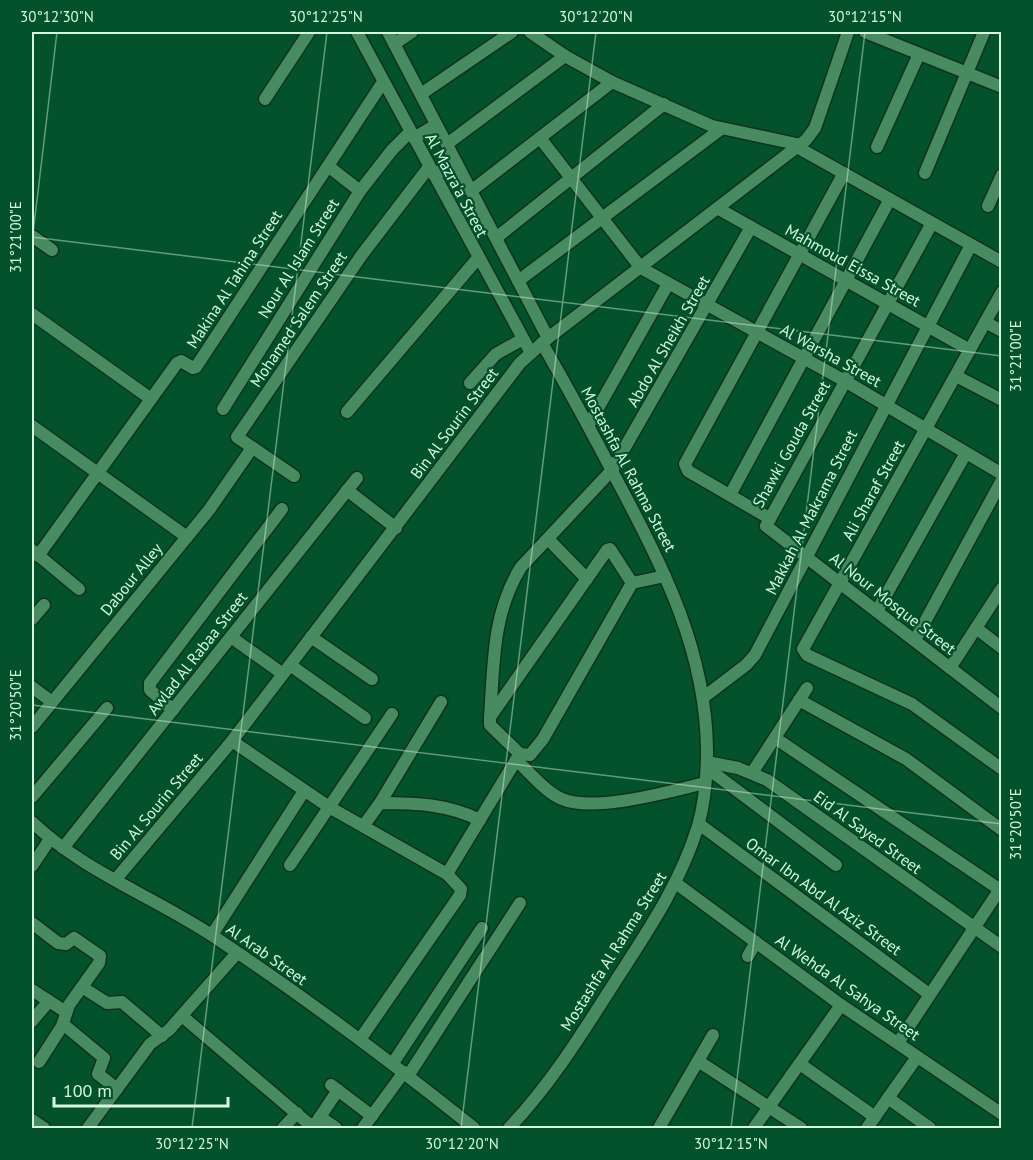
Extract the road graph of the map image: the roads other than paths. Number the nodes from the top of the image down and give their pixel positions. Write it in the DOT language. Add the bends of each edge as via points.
graph roads {
  1 [pos="309,32"];
  2 [pos="357,32"];
  3 [pos="388,32"];
  4 [pos="412,32"];
  5 [pos="512,32"];
  6 [pos="530,32"];
  7 [pos="848,32"];
  8 [pos="865,32"];
  9 [pos="984,32"];
  10 [pos="394,44"];
  11 [pos="919,54"];
  12 [pos="565,56"];
  13 [pos="967,73"];
  14 [pos="383,82"];
  15 [pos="612,82"];
  16 [pos="1002,87"];
  17 [pos="421,94"];
  18 [pos="265,99"];
  19 [pos="664,104"];
  20 [pos="436,125"];
  21 [pos="721,129"];
  22 [pos="412,135"];
  23 [pos="540,138"];
  24 [pos="447,144"];
  25 [pos="799,146"];
  26 [pos="877,147"];
  27 [pos="456,162"];
  28 [pos="328,166"];
  29 [pos="432,171"];
  30 [pos="843,173"];
  31 [pos="925,173"];
  32 [pos="1002,175"];
  33 [pos="572,179"];
  34 [pos="360,191"];
  35 [pos="471,191"];
  36 [pos="890,199"];
  37 [pos="988,206"];
  38 [pos="719,209"];
  39 [pos="602,218"];
  40 [pos="932,223"];
  41 [pos="751,227"];
  42 [pos="32,236"];
  43 [pos="496,238"];
  44 [pos="971,245"];
  45 [pos="52,250"];
  46 [pos="799,254"];
  47 [pos="478,258"];
  48 [pos="1002,262"];
  49 [pos="641,268"];
  50 [pos="847,280"];
  51 [pos="518,281"];
  52 [pos="668,284"];
  53 [pos="1002,292"];
  54 [pos="887,303"];
  55 [pos="708,306"];
  56 [pos="32,314"];
  57 [pos="985,322"];
  58 [pos="928,326"];
  59 [pos="1002,331"];
  60 [pos="757,333"];
  61 [pos="523,339"];
  62 [pos="545,340"];
  63 [pos="970,350"];
  64 [pos="531,353"];
  65 [pos="804,358"];
  66 [pos="956,375"];
  67 [pos="845,381"];
  68 [pos="470,383"];
  69 [pos="151,399"];
  70 [pos="1002,400"];
  71 [pos="885,405"];
  72 [pos="223,409"];
  73 [pos="348,412"];
  74 [pos="589,424"];
  75 [pos="32,426"];
  76 [pos="926,429"];
  77 [pos="252,448"];
  78 [pos="966,453"];
  79 [pos="612,470"];
  80 [pos="97,473"];
  81 [pos="1002,474"];
  82 [pos="294,476"];
  83 [pos="357,478"];
  84 [pos="1002,480"];
  85 [pos="347,490"];
  86 [pos="730,495"];
  87 [pos="282,509"];
  88 [pos="768,521"];
  89 [pos="396,528"];
  90 [pos="187,537"];
  91 [pos="548,538"];
  92 [pos="35,553"];
  93 [pos="807,557"];
  94 [pos="665,576"];
  95 [pos="587,579"];
  96 [pos="840,582"];
  97 [pos="632,583"];
  98 [pos="1002,588"];
  99 [pos="79,589"];
  100 [pos="44,605"];
  101 [pos="878,611"];
  102 [pos="32,618"];
  103 [pos="976,628"];
  104 [pos="231,637"];
  105 [pos="311,638"];
  106 [pos="915,640"];
  107 [pos="1002,648"];
  108 [pos="950,668"];
  109 [pos="286,670"];
  110 [pos="372,680"];
  111 [pos="32,687"];
  112 [pos="807,688"];
  113 [pos="704,697"];
  114 [pos="799,700"];
  115 [pos="52,702"];
  116 [pos="441,702"];
  117 [pos="107,708"];
  118 [pos="1002,708"];
  119 [pos="173,710"];
  120 [pos="392,714"];
  121 [pos="490,717"];
  122 [pos="365,718"];
  123 [pos="32,728"];
  124 [pos="775,738"];
  125 [pos="231,741"];
  126 [pos="518,757"];
  127 [pos="707,765"];
  128 [pos="1002,768"];
  129 [pos="752,773"];
  130 [pos="705,783"];
  131 [pos="304,792"];
  132 [pos="32,797"];
  133 [pos="380,803"];
  134 [pos="329,807"];
  135 [pos="480,820"];
  136 [pos="32,822"];
  137 [pos="699,824"];
  138 [pos="364,825"];
  139 [pos="1002,830"];
  140 [pos="50,839"];
  141 [pos="63,848"];
  142 [pos="290,865"];
  143 [pos="836,865"];
  144 [pos="32,866"];
  145 [pos="447,874"];
  146 [pos="116,879"];
  147 [pos="677,884"];
  148 [pos="1000,888"];
  149 [pos="520,903"];
  150 [pos="32,923"];
  151 [pos="973,927"];
  152 [pos="482,928"];
  153 [pos="212,935"];
  154 [pos="756,942"];
  155 [pos="1002,947"];
  156 [pos="237,953"];
  157 [pos="748,956"];
  158 [pos="82,987"];
  159 [pos="32,990"];
  160 [pos="929,994"];
  161 [pos="49,1001"];
  162 [pos="841,1005"];
  163 [pos="182,1016"];
  164 [pos="64,1018"];
  165 [pos="32,1021"];
  166 [pos="713,1035"];
  167 [pos="162,1036"];
  168 [pos="361,1038"];
  169 [pos="898,1043"];
  170 [pos="917,1057"];
  171 [pos="698,1061"];
  172 [pos="39,1062"];
  173 [pos="393,1063"];
  174 [pos="800,1064"];
  175 [pos="406,1074"];
  176 [pos="117,1089"];
  177 [pos="888,1098"];
  178 [pos="769,1107"];
  179 [pos="297,1113"];
  180 [pos="1002,1114"];
  181 [pos="372,1116"];
  182 [pos="876,1116"];
  183 [pos="321,1117"];
  184 [pos="32,1120"];
  185 [pos="44,1128"];
  186 [pos="88,1128"];
  187 [pos="283,1128"];
  188 [pos="336,1128"];
  189 [pos="363,1128"];
  190 [pos="474,1128"];
  191 [pos="509,1128"];
  192 [pos="659,1128"];
  193 [pos="754,1128"];
  194 [pos="801,1128"];
  195 [pos="867,1128"];
  196 [pos="930,1128"];
  1 -- 18 [label="street"];
  2 -- 14 [label="street, Al Mazra'a Street"];
  3 -- 10 [label="street, Al Mazra'a Street"];
  4 -- 10 [label="street"];
  5 -- 17 [label="street"];
  6 -- 12 [label="street"];
  7 -- 25 [label="street, Bin Al Sourin Street" via="815,128"];
  8 -- 11 [label="street"];
  9 -- 13 [label="street"];
  10 -- 17 [label="street, Al Mazra'a Street"];
  11 -- 13 [label="street"];
  11 -- 26 [label="street"];
  12 -- 15 [label="street"];
  12 -- 24 [label="street"];
  13 -- 16 [label="street"];
  13 -- 31 [label="street"];
  14 -- 22 [label="street, Al Mazra'a Street"];
  14 -- 28 [label="street, Makina Al Tahina Street"];
  15 -- 19 [label="street"];
  15 -- 23 [label="street"];
  17 -- 20 [label="street, Al Mazra'a Street"];
  19 -- 21 [label="street"];
  19 -- 33 [label="street"];
  20 -- 22 [label="street, Nour Al Islam Street"];
  20 -- 24 [label="street, Al Mazra'a Street"];
  21 -- 25 [label="street"];
  21 -- 39 [label="street"];
  22 -- 29 [label="street, Al Mazra'a Street"];
  22 -- 34 [label="street, Nour Al Islam Street" via="392,150"];
  23 -- 33 [label="street"];
  23 -- 35 [label="street"];
  24 -- 27 [label="street, Al Mazra'a Street"];
  25 -- 30 [label="street"];
  25 -- 38 [label="street, Bin Al Sourin Street"];
  27 -- 29 [label="street"];
  27 -- 35 [label="street, Al Mazra'a Street"];
  28 -- 34 [label="street"];
  28 -- 69 [label="street, Makina Al Tahina Street" via="196,367 177,363"];
  29 -- 47 [label="street, Al Mazra'a Street"];
  29 -- 77 [label="street, Mohamed Salem Street" via="361,255 237,437"];
  30 -- 36 [label="street"];
  30 -- 46 [label="street"];
  32 -- 37 [label="street"];
  33 -- 39 [label="street"];
  33 -- 43 [label="street"];
  34 -- 72 [label="street, Nour Al Islam Street"];
  35 -- 43 [label="street, Al Mazra'a Street"];
  36 -- 40 [label="street"];
  36 -- 50 [label="street"];
  38 -- 41 [label="street, Mahmoud Eissa Street"];
  38 -- 49 [label="street, Bin Al Sourin Street"];
  39 -- 49 [label="street"];
  39 -- 51 [label="street"];
  40 -- 44 [label="street"];
  40 -- 54 [label="street, Shawki Gouda Street"];
  41 -- 46 [label="street, Mahmoud Eissa Street"];
  41 -- 55 [label="street, Abdo Al Sheikh Street"];
  42 -- 45 [label="street"];
  43 -- 51 [label="street, Al Mazra'a Street"];
  44 -- 48 [label="street"];
  44 -- 58 [label="street, Makkah Al Makrama Street"];
  46 -- 50 [label="street, Mahmoud Eissa Street"];
  46 -- 60 [label="street"];
  47 -- 61 [label="street, Al Mazra'a Street"];
  47 -- 73 [label="street"];
  49 -- 52 [label="street, Al Warsha Street"];
  49 -- 62 [label="street, Bin Al Sourin Street"];
  50 -- 54 [label="street, Mahmoud Eissa Street"];
  50 -- 65 [label="street"];
  51 -- 62 [label="street, Al Mazra'a Street"];
  52 -- 55 [label="street, Al Warsha Street"];
  52 -- 74 [label="street"];
  53 -- 57 [label="street, Ali Sharaf Street"];
  54 -- 58 [label="street, Mahmoud Eissa Street"];
  54 -- 67 [label="street, Shawki Gouda Street"];
  55 -- 60 [label="street, Al Warsha Street"];
  55 -- 79 [label="street, Abdo Al Sheikh Street"];
  56 -- 69 [label="street"];
  57 -- 59 [label="street"];
  57 -- 63 [label="street, Ali Sharaf Street"];
  58 -- 63 [label="street, Mahmoud Eissa Street"];
  58 -- 71 [label="street, Makkah Al Makrama Street"];
  60 -- 65 [label="street, Al Warsha Street"];
  60 -- 86 [label="street, Al Nour Mosque Street" via="685,466"];
  61 -- 64 [label="street, Al Mazra'a Street"];
  61 -- 68 [label="street" via="496,354"];
  62 -- 64 [label="street, Bin Al Sourin Street"];
  62 -- 74 [label="street, Mostashfa Al Rahma Street"];
  63 -- 66 [label="street, Ali Sharaf Street"];
  64 -- 89 [label="street, Bin Al Sourin Street"];
  65 -- 67 [label="street, Al Warsha Street"];
  65 -- 86 [label="street"];
  66 -- 70 [label="street"];
  66 -- 76 [label="street, Ali Sharaf Street"];
  67 -- 71 [label="street, Al Warsha Street"];
  67 -- 88 [label="street, Shawki Gouda Street"];
  69 -- 80 [label="street, Makina Al Tahina Street"];
  71 -- 76 [label="street, Al Warsha Street"];
  71 -- 93 [label="street, Makkah Al Makrama Street"];
  74 -- 79 [label="street, Mostashfa Al Rahma Street"];
  75 -- 80 [label="street"];
  76 -- 78 [label="street, Al Warsha Street"];
  76 -- 96 [label="street, Ali Sharaf Street"];
  77 -- 82 [label="street"];
  77 -- 90 [label="street, Dabour Alley"];
  78 -- 81 [label="street, Al Warsha Street"];
  78 -- 101 [label="street"];
  79 -- 91 [label="street, Abdo Al Sheikh Street"];
  79 -- 94 [label="street, Mostashfa Al Rahma Street"];
  80 -- 90 [label="street"];
  80 -- 92 [label="street, Makina Al Tahina Street"];
  83 -- 85 [label="street, Awlad Al Rabaa Street"];
  84 -- 106 [label="street"];
  85 -- 89 [label="street"];
  85 -- 104 [label="street, Awlad Al Rabaa Street"];
  86 -- 88 [label="street, Al Nour Mosque Street"];
  87 -- 119 [label="street" via="150,683 150,690"];
  88 -- 93 [label="street, Al Nour Mosque Street" via="766,528"];
  89 -- 105 [label="street, Bin Al Sourin Street"];
  90 -- 115 [label="street, Dabour Alley"];
  91 -- 95 [label="street"];
  91 -- 121 [label="street, Abdo Al Sheikh Street" via="511,582 498,617"];
  92 -- 99 [label="street"];
  93 -- 96 [label="street, Al Nour Mosque Street"];
  93 -- 113 [label="street, Makkah Al Makrama Street" via="751,660"];
  94 -- 97 [label="street"];
  94 -- 113 [label="street, Mostashfa Al Rahma Street" via="683,615"];
  95 -- 97 [label="street" via="608,549"];
  95 -- 121 [label="street"];
  96 -- 101 [label="street, Al Nour Mosque Street"];
  96 -- 128 [label="street, Ali Sharaf Street" via="803,645 807,655 912,704"];
  97 -- 126 [label="street" via="543,739 530,754"];
  98 -- 103 [label="street"];
  100 -- 102 [label="street"];
  101 -- 106 [label="street, Al Nour Mosque Street"];
  103 -- 107 [label="street"];
  103 -- 108 [label="street"];
  104 -- 109 [label="street"];
  104 -- 119 [label="street, Awlad Al Rabaa Street"];
  105 -- 109 [label="street, Bin Al Sourin Street"];
  105 -- 110 [label="street"];
  106 -- 108 [label="street, Al Nour Mosque Street"];
  108 -- 118 [label="street, Al Nour Mosque Street"];
  109 -- 122 [label="street"];
  109 -- 125 [label="street, Bin Al Sourin Street"];
  111 -- 115 [label="street"];
  112 -- 114 [label="street"];
  113 -- 127 [label="street, Mostashfa Al Rahma Street"];
  114 -- 124 [label="street"];
  114 -- 139 [label="street" via="922,769"];
  115 -- 123 [label="street, Dabour Alley"];
  116 -- 133 [label="street"];
  117 -- 132 [label="street"];
  119 -- 141 [label="street, Awlad Al Rabaa Street"];
  120 -- 134 [label="street"];
  121 -- 126 [label="street" via="490,725"];
  124 -- 129 [label="street"];
  124 -- 148 [label="street"];
  125 -- 131 [label="street"];
  125 -- 146 [label="street, Bin Al Sourin Street"];
  126 -- 130 [label="street" via="551,792 581,804 662,794"];
  126 -- 135 [label="street"];
  127 -- 129 [label="street, Eid Al Sayed Street"];
  127 -- 130 [label="street, Mostashfa Al Rahma Street"];
  127 -- 143 [label="street"];
  129 -- 151 [label="street, Eid Al Sayed Street"];
  130 -- 137 [label="street, Mostashfa Al Rahma Street"];
  131 -- 134 [label="street"];
  131 -- 153 [label="street"];
  133 -- 135 [label="street" via="436,804"];
  133 -- 138 [label="street"];
  134 -- 138 [label="street"];
  134 -- 142 [label="street"];
  135 -- 145 [label="street"];
  136 -- 140 [label="street, Al Arab Street"];
  137 -- 147 [label="street, Mostashfa Al Rahma Street"];
  137 -- 160 [label="street, Omar Ibn Abd Al Aziz Street"];
  138 -- 145 [label="street"];
  140 -- 141 [label="street, Al Arab Street"];
  140 -- 144 [label="street"];
  141 -- 146 [label="street, Al Arab Street"];
  145 -- 168 [label="street" via="458,884 460,895"];
  146 -- 153 [label="street, Al Arab Street"];
  147 -- 154 [label="street, Al Wehda Al Sahya Street"];
  147 -- 191 [label="street, Mostashfa Al Rahma Street" via="543,1090"];
  148 -- 151 [label="street"];
  149 -- 175 [label="street"];
  150 -- 158 [label="street" via="58,943 66,944 74,938 99,953 99,963"];
  151 -- 155 [label="street, Eid Al Sayed Street"];
  151 -- 160 [label="street"];
  152 -- 173 [label="street"];
  153 -- 156 [label="street, Al Arab Street"];
  154 -- 157 [label="street"];
  154 -- 162 [label="street, Al Wehda Al Sahya Street"];
  156 -- 163 [label="street"];
  156 -- 168 [label="street, Al Arab Street"];
  158 -- 164 [label="street"];
  158 -- 167 [label="street" via="107,1003 122,1002"];
  159 -- 161 [label="street"];
  160 -- 169 [label="street"];
  161 -- 164 [label="street"];
  161 -- 165 [label="street"];
  162 -- 169 [label="street, Al Wehda Al Sahya Street"];
  162 -- 174 [label="street"];
  163 -- 167 [label="street"];
  163 -- 179 [label="street"];
  164 -- 172 [label="street"];
  164 -- 176 [label="street" via="104,1058 98,1074"];
  166 -- 171 [label="street"];
  167 -- 176 [label="street" via="150,1044"];
  168 -- 173 [label="street, Al Arab Street"];
  169 -- 170 [label="street, Al Wehda Al Sahya Street"];
  170 -- 177 [label="street"];
  170 -- 180 [label="street, Al Wehda Al Sahya Street" via="950,1071"];
  171 -- 178 [label="street"];
  171 -- 192 [label="street"];
  173 -- 175 [label="street, Al Arab Street"];
  174 -- 178 [label="street"];
  174 -- 182 [label="street"];
  175 -- 181 [label="street"];
  175 -- 190 [label="street, Al Arab Street"];
  176 -- 186 [label="street"];
  177 -- 182 [label="street"];
  177 -- 196 [label="street"];
  178 -- 193 [label="street"];
  178 -- 194 [label="street"];
  179 -- 183 [label="street" via="312,1125"];
  179 -- 187 [label="street"];
  181 -- 183 [label="street" via="334,1088"];
  181 -- 189 [label="street"];
  182 -- 195 [label="street"];
  183 -- 188 [label="street"];
  184 -- 185 [label="street"];
}
